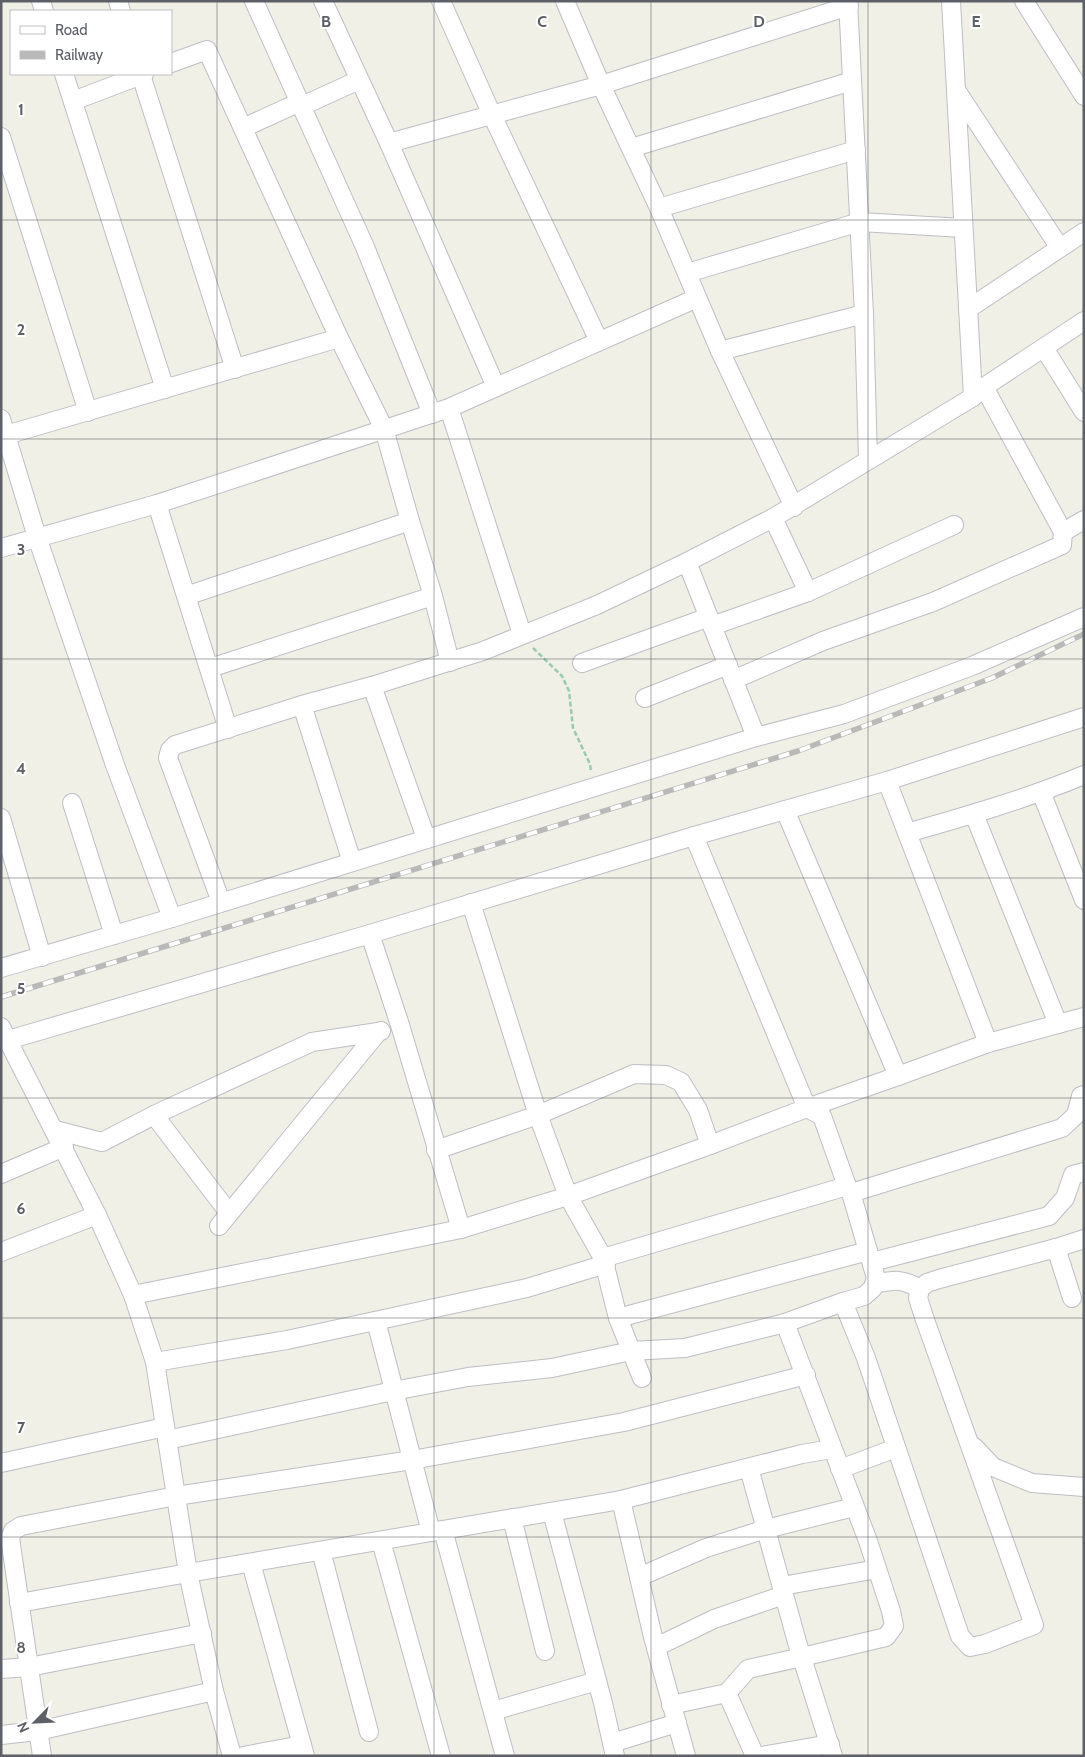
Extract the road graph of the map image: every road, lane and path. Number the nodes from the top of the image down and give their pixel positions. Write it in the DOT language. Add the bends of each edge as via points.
graph roads {
  1 [pos="254,1"];
  2 [pos="323,1"];
  3 [pos="441,1"];
  4 [pos="951,1"];
  5 [pos="1024,1"];
  6 [pos="566,2"];
  7 [pos="849,3"];
  8 [pos="172,64"];
  9 [pos="64,75"];
  10 [pos="140,75"];
  11 [pos="143,75"];
  12 [pos="359,80"];
  13 [pos="852,81"];
  14 [pos="601,86"];
  15 [pos="956,89"];
  16 [pos="1084,96"];
  17 [pos="72,101"];
  18 [pos="301,104"];
  19 [pos="492,115"];
  20 [pos="243,128"];
  21 [pos="1,137"];
  22 [pos="389,143"];
  23 [pos="631,148"];
  24 [pos="856,150"];
  25 [pos="659,208"];
  26 [pos="860,222"];
  27 [pos="963,228"];
  28 [pos="1084,232"];
  29 [pos="1060,248"];
  30 [pos="687,273"];
  31 [pos="697,298"];
  32 [pos="968,309"];
  33 [pos="864,314"];
  34 [pos="1084,321"];
  35 [pos="339,338"];
  36 [pos="599,341"];
  37 [pos="1044,348"];
  38 [pos="720,351"];
  39 [pos="235,369"];
  40 [pos="496,387"];
  41 [pos="165,389"];
  42 [pos="978,392"];
  43 [pos="449,408"];
  44 [pos="88,412"];
  45 [pos="1084,412"];
  46 [pos="432,414"];
  47 [pos="3,426"];
  48 [pos="384,429"];
  49 [pos="868,460"];
  50 [pos="157,504"];
  51 [pos="794,507"];
  52 [pos="773,518"];
  53 [pos="1084,520"];
  54 [pos="410,521"];
  55 [pos="954,525"];
  56 [pos="1063,532"];
  57 [pos="37,537"];
  58 [pos="1,548"];
  59 [pos="687,562"];
  60 [pos="808,592"];
  61 [pos="186,596"];
  62 [pos="433,596"];
  63 [pos="1084,617"];
  64 [pos="710,622"];
  65 [pos="522,634"];
  66 [pos="450,662"];
  67 [pos="582,663"];
  68 [pos="210,668"];
  69 [pos="731,672"];
  70 [pos="372,686"];
  71 [pos="645,698"];
  72 [pos="302,705"];
  73 [pos="1083,719"];
  74 [pos="228,729"];
  75 [pos="756,737"];
  76 [pos="1084,775"];
  77 [pos="887,781"];
  78 [pos="594,788"];
  79 [pos="1041,792"];
  80 [pos="72,803"];
  81 [pos="785,810"];
  82 [pos="974,814"];
  83 [pos="1,818"];
  84 [pos="907,833"];
  85 [pos="694,836"];
  86 [pos="426,838"];
  87 [pos="352,862"];
  88 [pos="1084,900"];
  89 [pos="221,902"];
  90 [pos="471,903"];
  91 [pos="172,918"];
  92 [pos="370,934"];
  93 [pos="114,935"];
  94 [pos="42,957"];
  95 [pos="1,968"];
  96 [pos="1084,1017"];
  97 [pos="1058,1024"];
  98 [pos="400,1025"];
  99 [pos="378,1032"];
  100 [pos="5,1033"];
  101 [pos="988,1043"];
  102 [pos="898,1076"];
  103 [pos="1084,1095"];
  104 [pos="807,1108"];
  105 [pos="154,1115"];
  106 [pos="538,1115"];
  107 [pos="55,1130"];
  108 [pos="710,1145"];
  109 [pos="64,1147"];
  110 [pos="436,1150"];
  111 [pos="1084,1172"];
  112 [pos="1,1174"];
  113 [pos="849,1190"];
  114 [pos="568,1196"];
  115 [pos="97,1215"];
  116 [pos="461,1230"];
  117 [pos="1080,1242"];
  118 [pos="1056,1248"];
  119 [pos="1,1252"];
  120 [pos="870,1256"];
  121 [pos="604,1261"];
  122 [pos="874,1284"];
  123 [pos="920,1289"];
  124 [pos="133,1295"];
  125 [pos="1072,1298"];
  126 [pos="843,1302"];
  127 [pos="618,1318"];
  128 [pos="376,1321"];
  129 [pos="785,1323"];
  130 [pos="631,1351"];
  131 [pos="155,1362"];
  132 [pos="806,1375"];
  133 [pos="642,1378"];
  134 [pos="393,1392"];
  135 [pos="166,1434"];
  136 [pos="969,1442"];
  137 [pos="896,1448"];
  138 [pos="832,1449"];
  139 [pos="412,1460"];
  140 [pos="1,1463"];
  141 [pos="749,1468"];
  142 [pos="840,1469"];
  143 [pos="1084,1487"];
  144 [pos="176,1496"];
  145 [pos="621,1500"];
  146 [pos="854,1507"];
  147 [pos="552,1512"];
  148 [pos="512,1518"];
  149 [pos="766,1529"];
  150 [pos="437,1531"];
  151 [pos="381,1541"];
  152 [pos="321,1551"];
  153 [pos="251,1563"];
  154 [pos="877,1569"];
  155 [pos="188,1573"];
  156 [pos="639,1577"];
  157 [pos="783,1591"];
  158 [pos="20,1603"];
  159 [pos="202,1633"];
  160 [pos="656,1648"];
  161 [pos="545,1651"];
  162 [pos="802,1657"];
  163 [pos="29,1667"];
  164 [pos="1,1669"];
  165 [pos="597,1681"];
  166 [pos="214,1691"];
  167 [pos="727,1693"];
  168 [pos="672,1705"];
  169 [pos="492,1711"];
  170 [pos="677,1723"];
  171 [pos="38,1730"];
  172 [pos="369,1732"];
  173 [pos="1,1735"];
  174 [pos="614,1749"];
  175 [pos="304,1750"];
  176 [pos="832,1750"];
  177 [pos="42,1756"];
  178 [pos="232,1756"];
  179 [pos="243,1756"];
  180 [pos="441,1756"];
  181 [pos="505,1756"];
  182 [pos="686,1756"];
  183 [pos="755,1756"];
  184 [pos="762,1756"];
  1 -- 18 [label="street"];
  2 -- 12 [label="street"];
  3 -- 19 [label="street"];
  4 -- 15 [label="street"];
  5 -- 16 [label="street"];
  6 -- 14 [label="street"];
  7 -- 13 [label="street"];
  7 -- 14 [label="street"];
  8 -- 20 [label="street" via="207,50"];
  9 -- 17 [label="street"];
  10 -- 17 [label="street"];
  11 -- 39 [label="street"];
  12 -- 18 [label="street"];
  12 -- 22 [label="street"];
  13 -- 23 [label="street"];
  13 -- 24 [label="street"];
  14 -- 19 [label="street"];
  14 -- 23 [label="street"];
  15 -- 27 [label="street"];
  15 -- 29 [label="street"];
  17 -- 41 [label="street"];
  18 -- 20 [label="street"];
  18 -- 46 [label="street" via="365,247"];
  19 -- 22 [label="street"];
  19 -- 36 [label="street"];
  20 -- 35 [label="street"];
  21 -- 44 [label="street"];
  22 -- 40 [label="street"];
  23 -- 25 [label="street"];
  24 -- 25 [label="street"];
  24 -- 26 [label="street"];
  25 -- 30 [label="street"];
  26 -- 27 [label="street"];
  26 -- 30 [label="street"];
  26 -- 33 [label="street"];
  27 -- 32 [label="street"];
  28 -- 29 [label="street"];
  29 -- 32 [label="street"];
  30 -- 31 [label="street"];
  31 -- 36 [label="street"];
  31 -- 38 [label="street"];
  32 -- 42 [label="street"];
  33 -- 38 [label="street"];
  33 -- 49 [label="street"];
  34 -- 37 [label="street"];
  35 -- 39 [label="street"];
  35 -- 48 [label="street"];
  36 -- 40 [label="street"];
  37 -- 42 [label="street"];
  37 -- 45 [label="street"];
  38 -- 51 [label="street"];
  39 -- 41 [label="street"];
  40 -- 43 [label="street"];
  41 -- 44 [label="street"];
  42 -- 49 [label="street"];
  42 -- 56 [label="street"];
  43 -- 46 [label="street"];
  43 -- 65 [label="street"];
  44 -- 47 [label="street"];
  46 -- 48 [label="street"];
  47 -- 57 [label="street"];
  48 -- 50 [label="street"];
  48 -- 54 [label="street"];
  49 -- 51 [label="street"];
  50 -- 57 [label="street"];
  50 -- 61 [label="street"];
  51 -- 52 [label="street"];
  52 -- 59 [label="street"];
  52 -- 60 [label="street"];
  53 -- 56 [label="street"];
  54 -- 61 [label="street"];
  54 -- 62 [label="street"];
  55 -- 60 [label="street"];
  56 -- 69 [label="street" via="1062,546 933,602"];
  57 -- 58 [label="street"];
  57 -- 91 [label="street"];
  59 -- 64 [label="street"];
  59 -- 65 [label="street" via="597,605"];
  60 -- 64 [label="street"];
  61 -- 68 [label="street"];
  62 -- 66 [label="street"];
  62 -- 68 [label="street"];
  63 -- 75 [label="street" via="972,666 844,714"];
  64 -- 67 [label="street"];
  64 -- 69 [label="street"];
  65 -- 66 [label="street"];
  65 -- 78 [label="path" via="562,676 569,691 573,728 590,764"];
  66 -- 70 [label="street"];
  68 -- 74 [label="street"];
  69 -- 71 [label="street"];
  69 -- 75 [label="street"];
  70 -- 72 [label="street"];
  70 -- 86 [label="street"];
  72 -- 74 [label="street"];
  72 -- 87 [label="street"];
  73 -- 77 [label="street"];
  74 -- 89 [label="street" via="175,746 168,758"];
  75 -- 78 [label="street"];
  76 -- 79 [label="street"];
  77 -- 81 [label="street"];
  77 -- 84 [label="street"];
  78 -- 86 [label="street"];
  79 -- 82 [label="street"];
  79 -- 88 [label="street"];
  80 -- 93 [label="street"];
  81 -- 85 [label="street"];
  81 -- 102 [label="street"];
  82 -- 84 [label="street"];
  82 -- 97 [label="street"];
  83 -- 94 [label="street"];
  84 -- 101 [label="street"];
  85 -- 90 [label="street"];
  85 -- 104 [label="street"];
  86 -- 87 [label="street"];
  87 -- 89 [label="street"];
  89 -- 91 [label="street"];
  90 -- 92 [label="street"];
  90 -- 106 [label="street"];
  91 -- 93 [label="street"];
  92 -- 98 [label="street"];
  92 -- 100 [label="street"];
  93 -- 94 [label="street"];
  94 -- 95 [label="street"];
  96 -- 97 [label="street"];
  97 -- 101 [label="street"];
  98 -- 99 [label="street"];
  98 -- 110 [label="street"];
  99 -- 105 [label="street" via="312,1042"];
  99 -- 105 [label="street" via="224,1219"];
  100 -- 107 [label="street"];
  101 -- 102 [label="street"];
  102 -- 104 [label="street"];
  103 -- 113 [label="street" via="1076,1114 1062,1128"];
  104 -- 108 [label="street"];
  104 -- 113 [label="street" via="822,1116"];
  105 -- 107 [label="street" via="102,1142"];
  106 -- 108 [label="street" via="634,1074 666,1075 681,1082 698,1110"];
  106 -- 110 [label="street"];
  106 -- 114 [label="street"];
  107 -- 109 [label="street"];
  108 -- 114 [label="street"];
  109 -- 112 [label="street"];
  109 -- 115 [label="street"];
  110 -- 116 [label="street"];
  111 -- 120 [label="street" via="1073,1176 1065,1198 1049,1216"];
  113 -- 120 [label="street"];
  113 -- 121 [label="street"];
  114 -- 116 [label="street"];
  114 -- 121 [label="street"];
  115 -- 119 [label="street"];
  115 -- 124 [label="street"];
  116 -- 124 [label="street"];
  117 -- 118 [label="street"];
  118 -- 123 [label="street" via="940,1279"];
  118 -- 125 [label="street"];
  120 -- 122 [label="street" via="876,1278"];
  120 -- 127 [label="street"];
  121 -- 127 [label="street"];
  121 -- 128 [label="street" via="527,1288"];
  122 -- 123 [label="street" via="907,1281"];
  122 -- 126 [label="street" via="864,1296"];
  123 -- 136 [label="street" via="918,1298 924,1317"];
  124 -- 131 [label="street"];
  126 -- 129 [label="street"];
  126 -- 137 [label="street" via="866,1358"];
  127 -- 130 [label="street"];
  128 -- 131 [label="street"];
  128 -- 134 [label="street"];
  129 -- 130 [label="street" via="685,1348"];
  129 -- 132 [label="street"];
  130 -- 133 [label="street"];
  130 -- 134 [label="street" via="552,1368 468,1377"];
  131 -- 135 [label="street"];
  132 -- 138 [label="street"];
  132 -- 139 [label="street" via="624,1422"];
  134 -- 135 [label="street"];
  134 -- 139 [label="street"];
  135 -- 140 [label="street"];
  135 -- 144 [label="street"];
  136 -- 137 [label="street" via="1034,1625 970,1647 960,1636"];
  136 -- 143 [label="street" via="993,1468 1032,1483"];
  137 -- 142 [label="street"];
  138 -- 141 [label="street"];
  138 -- 142 [label="street"];
  139 -- 144 [label="street"];
  139 -- 150 [label="street"];
  141 -- 145 [label="street"];
  141 -- 149 [label="street"];
  142 -- 146 [label="street"];
  144 -- 155 [label="street"];
  144 -- 158 [label="street" via="21,1526 13,1531 10,1538"];
  145 -- 147 [label="street"];
  145 -- 156 [label="street"];
  146 -- 149 [label="street"];
  146 -- 154 [label="street"];
  147 -- 148 [label="street"];
  147 -- 165 [label="street"];
  148 -- 150 [label="street"];
  148 -- 161 [label="street"];
  149 -- 156 [label="street" via="706,1548"];
  149 -- 157 [label="street"];
  150 -- 151 [label="street"];
  150 -- 169 [label="street"];
  151 -- 152 [label="street"];
  151 -- 180 [label="street"];
  152 -- 153 [label="street"];
  152 -- 172 [label="street"];
  153 -- 155 [label="street"];
  153 -- 175 [label="street"];
  154 -- 157 [label="street"];
  154 -- 162 [label="street" via="894,1626 886,1637"];
  155 -- 158 [label="street"];
  155 -- 159 [label="street"];
  156 -- 160 [label="street"];
  157 -- 160 [label="street" via="714,1619"];
  157 -- 162 [label="street"];
  158 -- 163 [label="street"];
  159 -- 163 [label="street"];
  159 -- 166 [label="street"];
  160 -- 168 [label="street"];
  162 -- 167 [label="street" via="748,1669"];
  162 -- 176 [label="street"];
  163 -- 164 [label="street"];
  163 -- 171 [label="street"];
  165 -- 169 [label="street"];
  165 -- 174 [label="street"];
  166 -- 171 [label="street"];
  166 -- 178 [label="street"];
  167 -- 168 [label="street"];
  167 -- 183 [label="street"];
  168 -- 170 [label="street"];
  169 -- 181 [label="street"];
  170 -- 174 [label="street"];
  170 -- 182 [label="street"];
  171 -- 173 [label="street"];
  171 -- 177 [label="street"];
  175 -- 179 [label="street"];
  176 -- 184 [label="street"];
}
